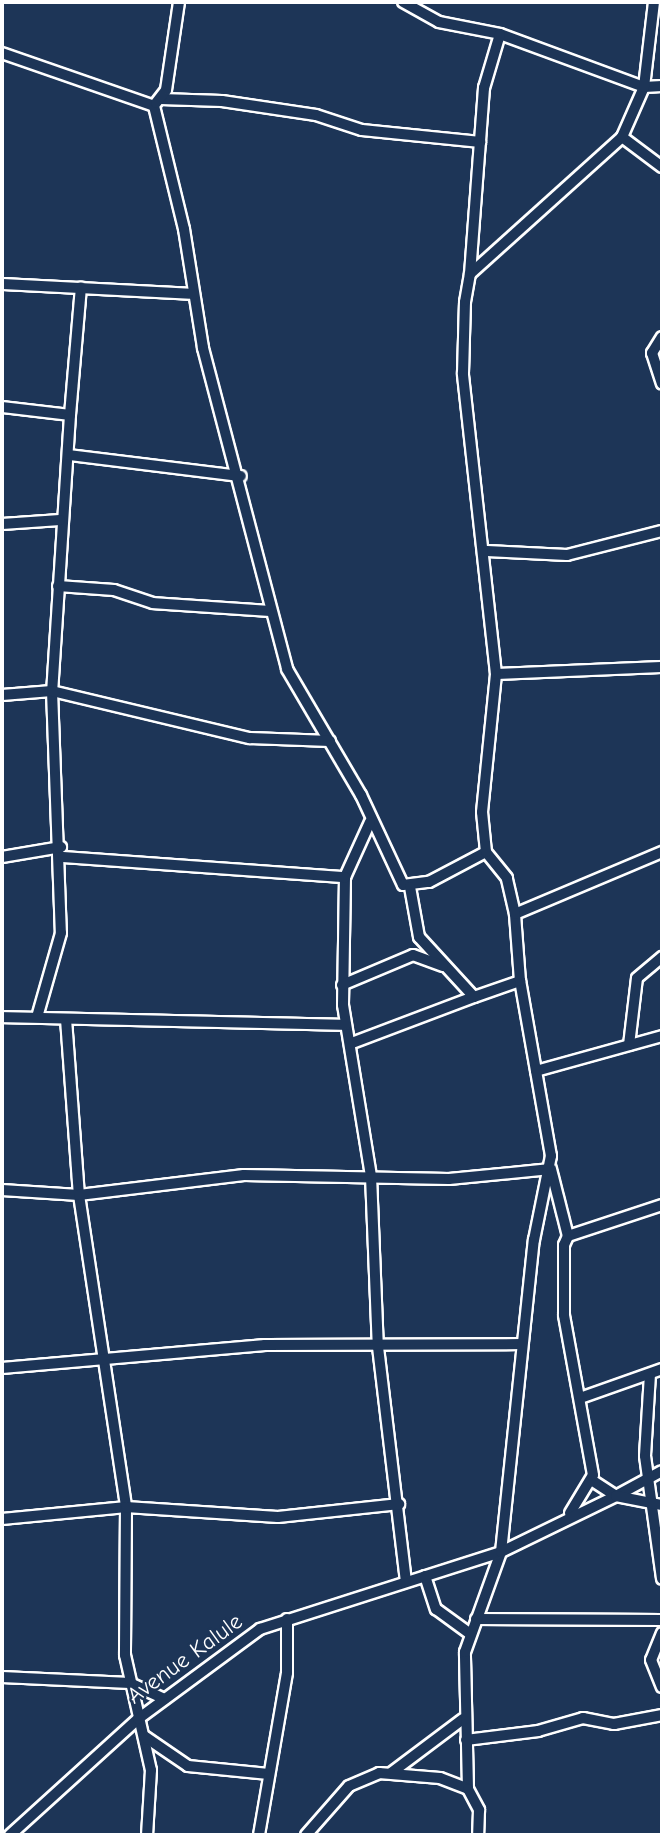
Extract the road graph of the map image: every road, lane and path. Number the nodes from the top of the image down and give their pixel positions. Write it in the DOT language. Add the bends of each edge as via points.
graph roads {
  1 [pos="179,2"];
  2 [pos="403,2"];
  3 [pos="654,2"];
  4 [pos="500,34"];
  5 [pos="2,53"];
  6 [pos="662,86"];
  7 [pos="645,87"];
  8 [pos="157,102"];
  9 [pos="622,137"];
  10 [pos="480,142"];
  11 [pos="662,167"];
  12 [pos="470,274"];
  13 [pos="2,284"];
  14 [pos="81,287"];
  15 [pos="190,294"];
  16 [pos="662,337"];
  17 [pos="662,383"];
  18 [pos="2,407"];
  19 [pos="69,415"];
  20 [pos="69,455"];
  21 [pos="241,475"];
  22 [pos="60,520"];
  23 [pos="2,524"];
  24 [pos="662,531"];
  25 [pos="487,551"];
  26 [pos="58,586"];
  27 [pos="269,611"];
  28 [pos="662,667"];
  29 [pos="496,674"];
  30 [pos="52,691"];
  31 [pos="2,695"];
  32 [pos="330,741"];
  33 [pos="370,822"];
  34 [pos="62,852"];
  35 [pos="486,852"];
  36 [pos="662,852"];
  37 [pos="2,857"];
  38 [pos="345,877"];
  39 [pos="410,887"];
  40 [pos="515,914"];
  41 [pos="419,937"];
  42 [pos="413,955"];
  43 [pos="662,957"];
  44 [pos="446,968"];
  45 [pos="520,981"];
  46 [pos="342,985"];
  47 [pos="474,998"];
  48 [pos="2,1017"];
  49 [pos="37,1017"];
  50 [pos="66,1019"];
  51 [pos="346,1025"];
  52 [pos="662,1036"];
  53 [pos="352,1043"];
  54 [pos="629,1045"];
  55 [pos="536,1071"];
  56 [pos="551,1169"];
  57 [pos="371,1177"];
  58 [pos="2,1190"];
  59 [pos="79,1195"];
  60 [pos="662,1205"];
  61 [pos="568,1236"];
  62 [pos="522,1344"];
  63 [pos="378,1347"];
  64 [pos="99,1361"];
  65 [pos="2,1368"];
  66 [pos="662,1369"];
  67 [pos="650,1374"];
  68 [pos="583,1397"];
  69 [pos="662,1471"];
  70 [pos="648,1476"];
  71 [pos="593,1481"];
  72 [pos="616,1496"];
  73 [pos="398,1504"];
  74 [pos="659,1505"];
  75 [pos="126,1507"];
  76 [pos="568,1515"];
  77 [pos="2,1519"];
  78 [pos="501,1552"];
  79 [pos="425,1576"];
  80 [pos="662,1579"];
  81 [pos="406,1581"];
  82 [pos="286,1619"];
  83 [pos="476,1619"];
  84 [pos="662,1620"];
  85 [pos="469,1633"];
  86 [pos="662,1633"];
  87 [pos="2,1677"];
  88 [pos="130,1683"];
  89 [pos="662,1686"];
  90 [pos="164,1699"];
  91 [pos="662,1715"];
  92 [pos="463,1718"];
  93 [pos="138,1719"];
  94 [pos="144,1736"];
  95 [pos="466,1740"];
  96 [pos="391,1773"];
  97 [pos="269,1774"];
  98 [pos="468,1789"];
  99 [pos="10,1835"];
  100 [pos="147,1835"];
  101 [pos="260,1835"];
  102 [pos="306,1835"];
  103 [pos="478,1835"];
  1 -- 8 [label="street"];
  2 -- 4 [label="street" via="439,22"];
  3 -- 7 [label="street"];
  4 -- 7 [label="street"];
  4 -- 10 [label="street" via="486,68"];
  5 -- 8 [label="street"];
  6 -- 7 [label="street"];
  7 -- 9 [label="street"];
  8 -- 10 [label="street" via="222,101 316,115 362,130"];
  8 -- 15 [label="street" via="184,229"];
  9 -- 11 [label="street"];
  9 -- 12 [label="street"];
  10 -- 12 [label="street"];
  12 -- 25 [label="street" via="463,373"];
  13 -- 14 [label="street"];
  14 -- 15 [label="street"];
  14 -- 19 [label="street"];
  15 -- 21 [label="street"];
  16 -- 17 [label="street" via="652,353"];
  18 -- 19 [label="street"];
  19 -- 20 [label="street"];
  20 -- 21 [label="street"];
  20 -- 22 [label="street"];
  21 -- 27 [label="street"];
  22 -- 23 [label="street"];
  22 -- 26 [label="street"];
  24 -- 25 [label="street" via="567,555"];
  25 -- 29 [label="street"];
  26 -- 27 [label="street" via="114,590 153,603"];
  26 -- 30 [label="street"];
  27 -- 32 [label="street" via="287,669"];
  28 -- 29 [label="street"];
  29 -- 35 [label="street" via="482,812"];
  30 -- 31 [label="street"];
  30 -- 32 [label="street" via="250,738"];
  30 -- 34 [label="street"];
  32 -- 33 [label="street"];
  33 -- 38 [label="street"];
  33 -- 39 [label="street"];
  34 -- 37 [label="street"];
  34 -- 38 [label="street"];
  34 -- 49 [label="street" via="61,933"];
  35 -- 39 [label="street"];
  35 -- 40 [label="street" via="507,878"];
  36 -- 40 [label="street"];
  38 -- 46 [label="street"];
  39 -- 41 [label="street"];
  40 -- 45 [label="street"];
  41 -- 42 [label="street"];
  41 -- 44 [label="street"];
  42 -- 44 [label="street"];
  42 -- 46 [label="street"];
  43 -- 54 [label="street" via="637,978"];
  44 -- 47 [label="street"];
  45 -- 47 [label="street"];
  45 -- 55 [label="street"];
  46 -- 51 [label="street"];
  47 -- 53 [label="street"];
  48 -- 49 [label="street"];
  49 -- 50 [label="street"];
  50 -- 51 [label="street"];
  50 -- 59 [label="street"];
  51 -- 53 [label="street"];
  52 -- 54 [label="street"];
  53 -- 57 [label="street"];
  54 -- 55 [label="street"];
  55 -- 56 [label="street"];
  56 -- 57 [label="street" via="449,1179"];
  56 -- 61 [label="street"];
  56 -- 62 [label="street"];
  57 -- 59 [label="street" via="244,1175"];
  57 -- 63 [label="street"];
  58 -- 59 [label="street"];
  59 -- 64 [label="street"];
  60 -- 61 [label="street"];
  61 -- 68 [label="street" via="564,1315"];
  62 -- 63 [label="street"];
  62 -- 78 [label="street"];
  63 -- 64 [label="street" via="265,1345"];
  63 -- 73 [label="street"];
  64 -- 65 [label="street"];
  64 -- 75 [label="street"];
  66 -- 67 [label="street"];
  67 -- 68 [label="street"];
  67 -- 70 [label="street"];
  68 -- 71 [label="street"];
  69 -- 70 [label="street, Avenue Kalule"];
  70 -- 72 [label="street, Avenue Kalule"];
  70 -- 74 [label="street"];
  71 -- 72 [label="street"];
  71 -- 76 [label="street"];
  72 -- 74 [label="street"];
  72 -- 76 [label="street, Avenue Kalule"];
  73 -- 75 [label="street" via="278,1517"];
  73 -- 81 [label="street"];
  74 -- 80 [label="street" via="653,1534"];
  75 -- 77 [label="street"];
  75 -- 88 [label="street"];
  76 -- 78 [label="street, Avenue Kalule"];
  78 -- 79 [label="street, Avenue Kalule"];
  78 -- 83 [label="street"];
  79 -- 81 [label="street, Avenue Kalule"];
  79 -- 85 [label="street" via="436,1609"];
  81 -- 82 [label="street, Avenue Kalule"];
  82 -- 90 [label="street, Avenue Kalule" via="238,1642"];
  82 -- 97 [label="street" via="287,1673"];
  83 -- 84 [label="street"];
  83 -- 85 [label="street"];
  85 -- 92 [label="street"];
  86 -- 89 [label="street" via="651,1660"];
  87 -- 88 [label="street"];
  88 -- 90 [label="street"];
  88 -- 93 [label="street"];
  90 -- 93 [label="street, Avenue Kalule"];
  91 -- 95 [label="street" via="614,1724 583,1718 538,1731"];
  92 -- 95 [label="street"];
  92 -- 96 [label="street"];
  93 -- 94 [label="street"];
  93 -- 99 [label="street, Avenue Kalule"];
  94 -- 97 [label="street" via="188,1766"];
  94 -- 100 [label="street" via="151,1770"];
  95 -- 98 [label="street"];
  96 -- 98 [label="street" via="440,1778"];
  96 -- 102 [label="street" via="349,1786"];
  97 -- 101 [label="street"];
  98 -- 103 [label="street" via="479,1810"];
}
